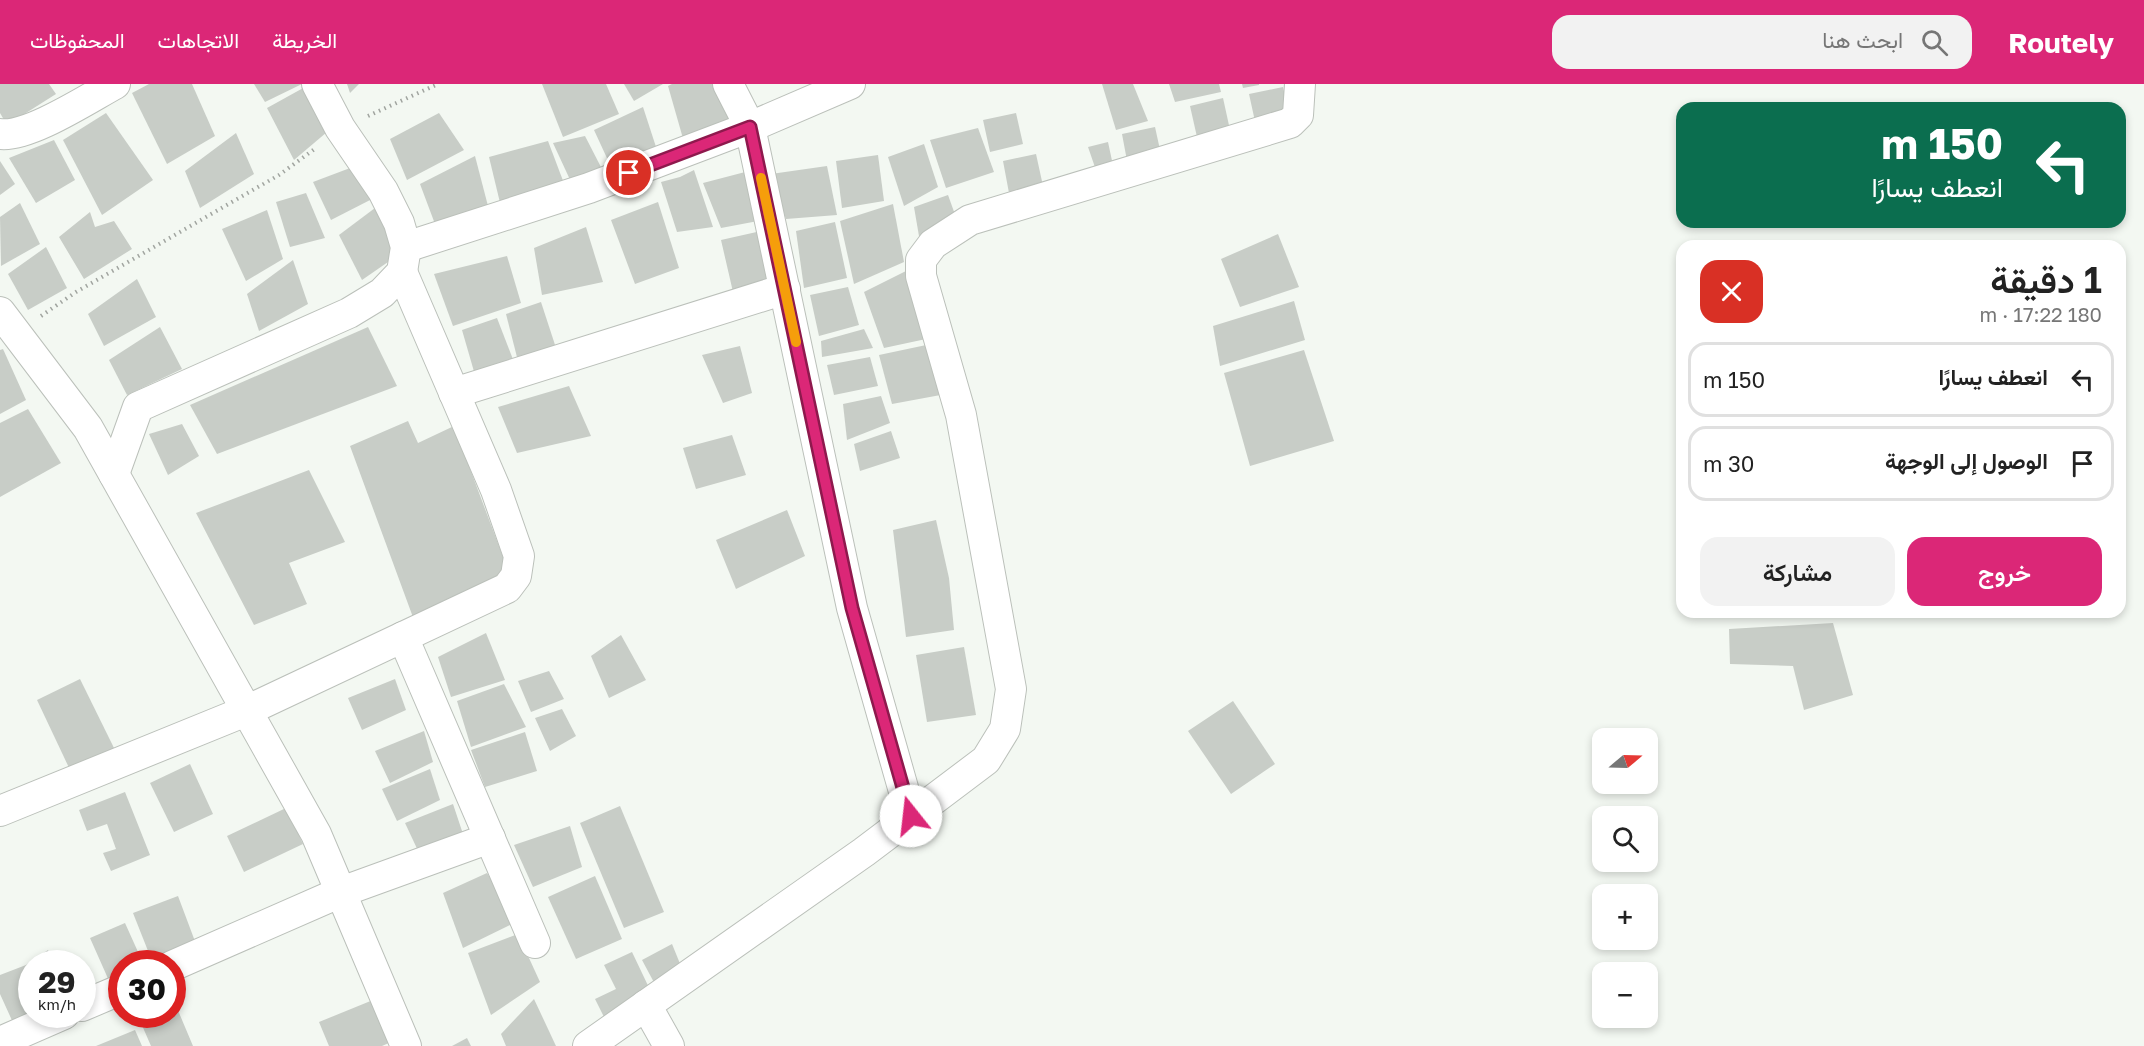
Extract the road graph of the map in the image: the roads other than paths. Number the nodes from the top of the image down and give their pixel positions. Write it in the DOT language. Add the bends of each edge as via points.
graph roads {
  1 [pos="115,84"];
  2 [pos="317,84"];
  3 [pos="728,84"];
  4 [pos="850,84"];
  5 [pos="1300,84"];
  6 [pos="750,127"];
  7 [pos="0,134"];
  8 [pos="404,260"];
  9 [pos="785,289"];
  10 [pos="8,322"];
  11 [pos="454,393"];
  12 [pos="114,474"];
  13 [pos="403,637"];
  14 [pos="246,711"];
  15 [pos="0,811"];
  16 [pos="911,816"];
  17 [pos="490,838"];
  18 [pos="341,892"];
  19 [pos="535,943"];
  20 [pos="186,960"];
  21 [pos="646,1005"];
  22 [pos="32,1028"];
  23 [pos="0,1042"];
  24 [pos="406,1046"];
  25 [pos="588,1046"];
  26 [pos="669,1046"];
  1 -- 7 [label="street" via="30,129 11,136"];
  2 -- 8 [label="street" via="340,128 383,191 399,224"];
  3 -- 6 [label="street"];
  4 -- 6 [label="street"];
  5 -- 16 [label="street" via="1298,115 1290,123 970,220 933,244 921,260 921,276 961,415 1011,689 1005,729 986,760"];
  6 -- 8 [label="street"];
  6 -- 9 [label="street"];
  8 -- 11 [label="street"];
  8 -- 12 [label="street" via="382,293 349,313 138,407"];
  9 -- 11 [label="street"];
  9 -- 16 [label="street" via="852,608"];
  10 -- 12 [label="street" via="88,428"];
  11 -- 13 [label="street" via="519,556 516,576 507,588"];
  12 -- 14 [label="street"];
  13 -- 14 [label="street"];
  13 -- 17 [label="street"];
  14 -- 15 [label="street"];
  14 -- 18 [label="street" via="316,834"];
  16 -- 21 [label="street"];
  17 -- 18 [label="street"];
  17 -- 19 [label="street"];
  18 -- 20 [label="street"];
  18 -- 24 [label="street"];
  21 -- 25 [label="street"];
  21 -- 26 [label="street"];
  22 -- 23 [label="street"];
}
